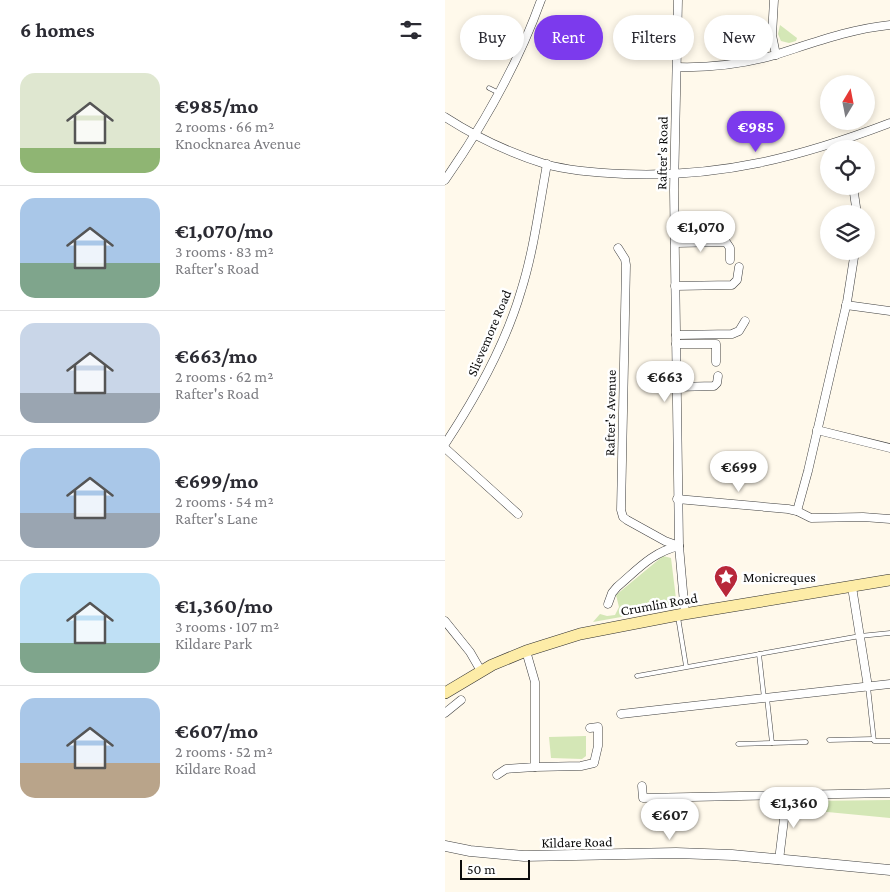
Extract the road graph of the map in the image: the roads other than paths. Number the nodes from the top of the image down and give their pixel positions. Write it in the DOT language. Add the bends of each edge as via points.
graph roads {
  1 [pos="541,0"];
  2 [pos="678,0"];
  3 [pos="775,0"];
  4 [pos="890,25"];
  5 [pos="776,54"];
  6 [pos="677,67"];
  7 [pos="489,88"];
  8 [pos="499,92"];
  9 [pos="445,117"];
  10 [pos="890,123"];
  11 [pos="474,134"];
  12 [pos="854,140"];
  13 [pos="820,150"];
  14 [pos="547,164"];
  15 [pos="674,175"];
  16 [pos="445,180"];
  17 [pos="675,243"];
  18 [pos="618,248"];
  19 [pos="730,260"];
  20 [pos="854,260"];
  21 [pos="739,267"];
  22 [pos="675,286"];
  23 [pos="846,305"];
  24 [pos="890,311"];
  25 [pos="745,321"];
  26 [pos="676,335"];
  27 [pos="676,344"];
  28 [pos="716,362"];
  29 [pos="718,376"];
  30 [pos="676,387"];
  31 [pos="817,430"];
  32 [pos="445,444"];
  33 [pos="445,448"];
  34 [pos="890,448"];
  35 [pos="677,499"];
  36 [pos="797,511"];
  37 [pos="518,514"];
  38 [pos="890,520"];
  39 [pos="679,546"];
  40 [pos="890,580"];
  41 [pos="852,587"];
  42 [pos="608,604"];
  43 [pos="681,615"];
  44 [pos="445,621"];
  45 [pos="890,633"];
  46 [pos="860,636"];
  47 [pos="526,651"];
  48 [pos="759,654"];
  49 [pos="686,666"];
  50 [pos="481,671"];
  51 [pos="637,676"];
  52 [pos="890,684"];
  53 [pos="868,687"];
  54 [pos="445,693"];
  55 [pos="765,698"];
  56 [pos="461,700"];
  57 [pos="445,712"];
  58 [pos="621,714"];
  59 [pos="591,728"];
  60 [pos="873,739"];
  61 [pos="829,740"];
  62 [pos="890,741"];
  63 [pos="806,742"];
  64 [pos="772,743"];
  65 [pos="738,744"];
  66 [pos="535,767"];
  67 [pos="497,775"];
  68 [pos="642,786"];
  69 [pos="890,793"];
  70 [pos="787,795"];
  71 [pos="445,846"];
  72 [pos="779,860"];
  73 [pos="890,870"];
  1 -- 8 [label="street" via="521,50"];
  2 -- 6 [label="street, Rafter's Road"];
  3 -- 5 [label="street" via="771,35"];
  4 -- 5 [label="street" via="858,30"];
  5 -- 6 [label="street" via="723,66"];
  6 -- 15 [label="street, Rafter's Road"];
  7 -- 8 [label="lane"];
  8 -- 11 [label="street"];
  9 -- 11 [label="street"];
  10 -- 12 [label="street"];
  11 -- 14 [label="street"];
  11 -- 16 [label="street"];
  13 -- 15 [label="street" via="729,169"];
  14 -- 15 [label="street" via="599,173"];
  14 -- 32 [label="street, Slievemore Road" via="521,291 501,345"];
  15 -- 17 [label="street, Rafter's Road"];
  17 -- 19 [label="street" via="725,242 730,248"];
  17 -- 22 [label="street, Rafter's Road"];
  18 -- 39 [label="street, Rafter's Avenue" via="626,264 621,510 627,520"];
  20 -- 23 [label="street"];
  21 -- 22 [label="street" via="737,280 732,284"];
  22 -- 26 [label="street, Rafter's Road"];
  23 -- 24 [label="street"];
  23 -- 31 [label="street"];
  25 -- 26 [label="street" via="739,331 732,334"];
  26 -- 27 [label="street, Rafter's Road"];
  27 -- 28 [label="street" via="716,344"];
  27 -- 30 [label="street, Rafter's Road"];
  29 -- 30 [label="street" via="714,386"];
  30 -- 35 [label="street, Rafter's Road"];
  31 -- 34 [label="street"];
  31 -- 36 [label="street"];
  33 -- 37 [label="street"];
  35 -- 36 [label="street"];
  35 -- 39 [label="street, Rafter's Road"];
  36 -- 38 [label="street" via="811,518"];
  39 -- 42 [label="street" via="653,556 612,592"];
  39 -- 43 [label="street, Rafter's Road"];
  40 -- 41 [label="main road, Crumlin Road"];
  41 -- 43 [label="main road, Crumlin Road"];
  41 -- 46 [label="street"];
  43 -- 47 [label="main road, Crumlin Road" via="580,634"];
  43 -- 49 [label="lane"];
  44 -- 50 [label="street"];
  45 -- 46 [label="lane"];
  46 -- 48 [label="lane"];
  46 -- 53 [label="street"];
  47 -- 50 [label="main road, Crumlin Road"];
  47 -- 66 [label="street" via="535,682"];
  48 -- 49 [label="lane"];
  48 -- 55 [label="lane"];
  49 -- 51 [label="lane"];
  50 -- 54 [label="main road, Crumlin Road"];
  52 -- 53 [label="street"];
  53 -- 55 [label="street"];
  53 -- 60 [label="lane"];
  55 -- 58 [label="street"];
  55 -- 64 [label="lane"];
  56 -- 57 [label="street"];
  59 -- 66 [label="street" via="598,728 594,763"];
  60 -- 61 [label="lane"];
  60 -- 62 [label="lane"];
  63 -- 64 [label="lane"];
  64 -- 65 [label="lane"];
  66 -- 67 [label="street" via="506,769"];
  68 -- 70 [label="street" via="643,798"];
  69 -- 70 [label="street"];
  70 -- 72 [label="street"];
  71 -- 72 [label="street, Kildare Road" via="470,852 524,856 675,854"];
  72 -- 73 [label="street, Kildare Road"];
}
